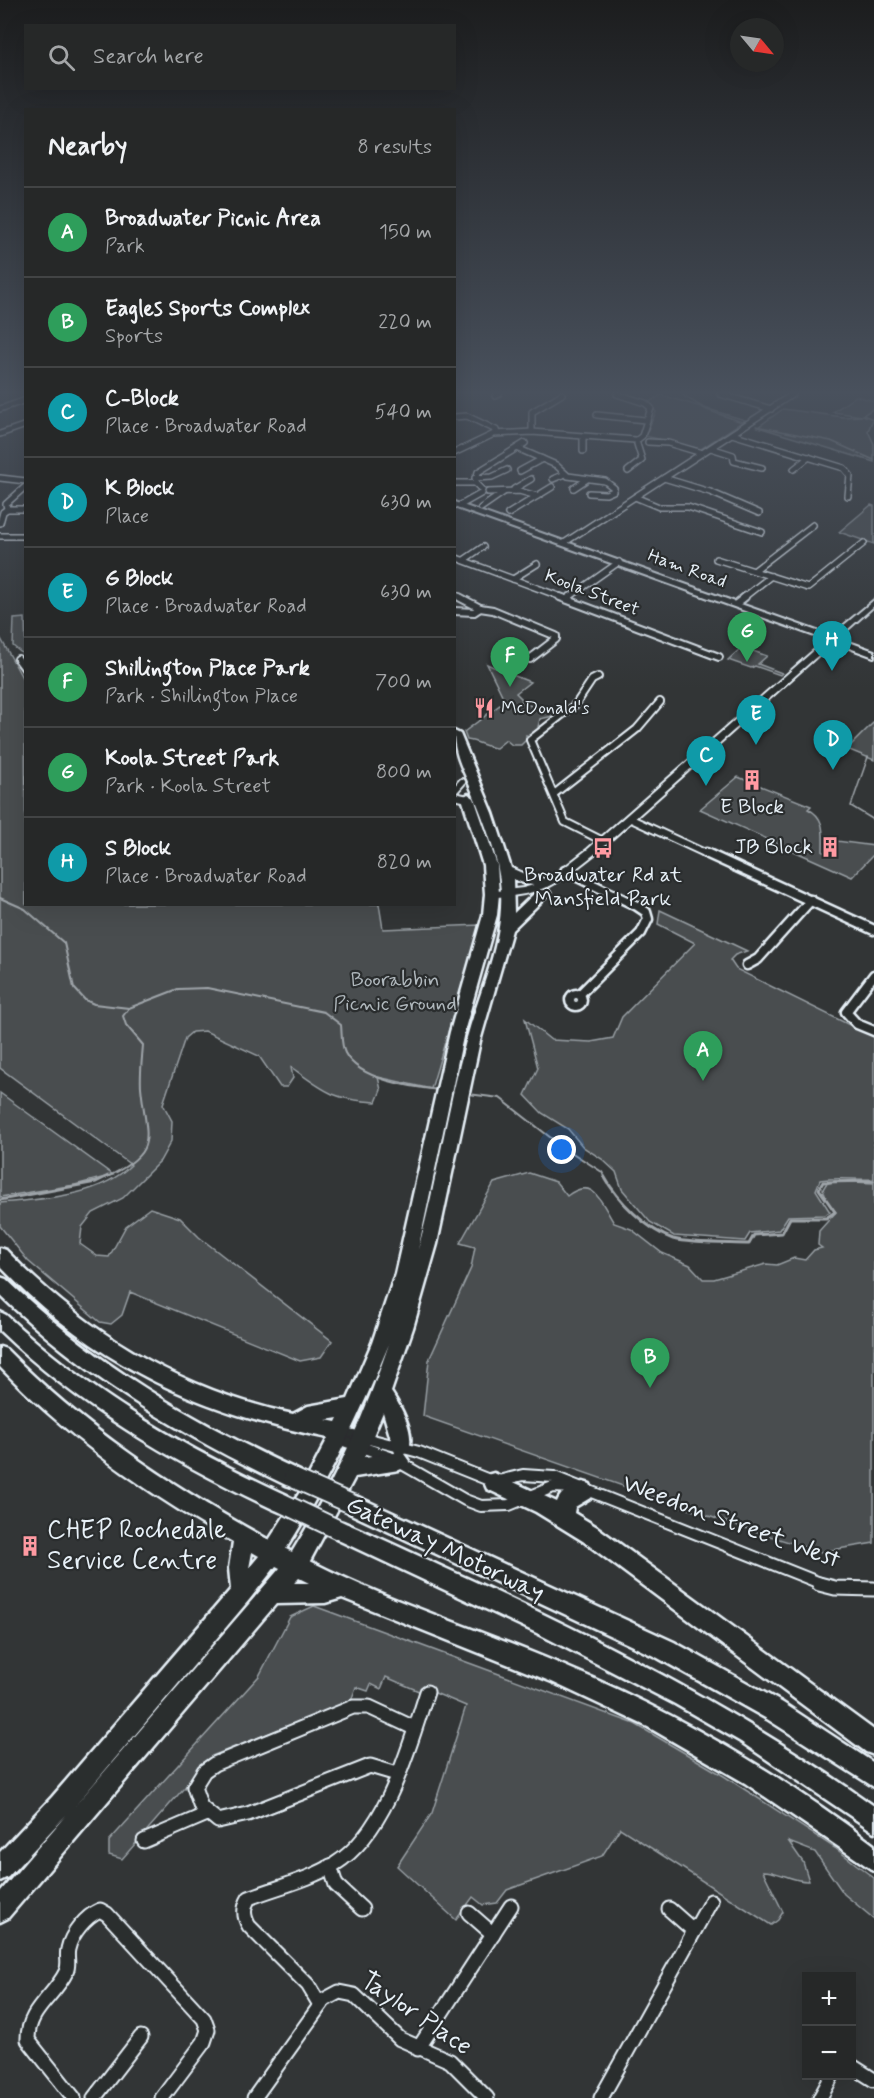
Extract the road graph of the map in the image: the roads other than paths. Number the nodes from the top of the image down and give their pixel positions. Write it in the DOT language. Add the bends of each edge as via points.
graph roads {
  1 [pos="504,491"];
  2 [pos="19,492"];
  3 [pos="482,492"];
  4 [pos="519,492"];
  5 [pos="544,492"];
  6 [pos="609,492"];
  7 [pos="643,492"];
  8 [pos="710,492"];
  9 [pos="848,492"];
  10 [pos="589,493"];
  11 [pos="537,496"];
  12 [pos="848,496"];
  13 [pos="635,497"];
  14 [pos="457,505"];
  15 [pos="481,508"];
  16 [pos="8,509"];
  17 [pos="24,509"];
  18 [pos="759,513"];
  19 [pos="508,514"];
  20 [pos="0,523"];
  21 [pos="813,525"];
  22 [pos="762,532"];
  23 [pos="0,536"];
  24 [pos="24,536"];
  25 [pos="564,543"];
  26 [pos="864,543"];
  27 [pos="483,547"];
  28 [pos="456,558"];
  29 [pos="716,559"];
  30 [pos="464,560"];
  31 [pos="619,562"];
  32 [pos="537,564"];
  33 [pos="755,570"];
  34 [pos="771,576"];
  35 [pos="513,579"];
  36 [pos="456,595"];
  37 [pos="567,599"];
  38 [pos="874,602"];
  39 [pos="472,604"];
  40 [pos="736,604"];
  41 [pos="480,608"];
  42 [pos="466,610"];
  43 [pos="456,611"];
  44 [pos="832,639"];
  45 [pos="874,654"];
  46 [pos="719,657"];
  47 [pos="18,659"];
  48 [pos="530,659"];
  49 [pos="24,667"];
  50 [pos="598,676"];
  51 [pos="660,702"];
  52 [pos="456,739"];
  53 [pos="458,786"];
  54 [pos="554,794"];
  55 [pos="456,796"];
  56 [pos="468,799"];
  57 [pos="629,818"];
  58 [pos="603,841"];
  59 [pos="505,870"];
  60 [pos="567,873"];
  61 [pos="545,889"];
  62 [pos="492,896"];
  63 [pos="508,896"];
  64 [pos="811,900"];
  65 [pos="504,930"];
  66 [pos="874,930"];
  67 [pos="747,965"];
  68 [pos="874,975"];
  69 [pos="580,994"];
  70 [pos="874,1031"];
  71 [pos="446,1124"];
  72 [pos="0,1255"];
  73 [pos="0,1284"];
  74 [pos="0,1320"];
  75 [pos="0,1355"];
  76 [pos="382,1394"];
  77 [pos="354,1406"];
  78 [pos="295,1423"];
  79 [pos="340,1435"];
  80 [pos="362,1442"];
  81 [pos="400,1454"];
  82 [pos="349,1469"];
  83 [pos="495,1482"];
  84 [pos="579,1490"];
  85 [pos="527,1496"];
  86 [pos="563,1517"];
  87 [pos="244,1537"];
  88 [pos="274,1553"];
  89 [pos="296,1565"];
  90 [pos="342,1588"];
  91 [pos="874,1589"];
  92 [pos="242,1593"];
  93 [pos="273,1594"];
  94 [pos="427,1692"];
  95 [pos="414,1728"];
  96 [pos="874,1744"];
  97 [pos="397,1774"];
  98 [pos="874,1776"];
  99 [pos="207,1814"];
  100 [pos="874,1820"];
  101 [pos="144,1841"];
  102 [pos="874,1859"];
  103 [pos="330,1866"];
  104 [pos="0,1869"];
  105 [pos="711,1901"];
  106 [pos="511,1906"];
  107 [pos="669,1909"];
  108 [pos="0,1910"];
  109 [pos="362,1910"];
  110 [pos="469,1913"];
  111 [pos="694,1931"];
  112 [pos="493,1934"];
  113 [pos="320,2005"];
  114 [pos="141,2037"];
  115 [pos="418,2049"];
  116 [pos="856,2069"];
  117 [pos="830,2080"];
  118 [pos="874,2080"];
  119 [pos="74,2098"];
  120 [pos="94,2098"];
  121 [pos="162,2098"];
  122 [pos="254,2098"];
  123 [pos="487,2098"];
  124 [pos="602,2098"];
  125 [pos="820,2098"];
  1 -- 15 [label="street"];
  2 -- 16 [label="street" via="6,504"];
  3 -- 14 [label="street"];
  4 -- 11 [label="street"];
  5 -- 11 [label="street"];
  6 -- 10 [label="street"];
  7 -- 13 [label="street"];
  8 -- 18 [label="street"];
  9 -- 12 [label="street"];
  11 -- 19 [label="street"];
  13 -- 22 [label="street" via="659,507 687,507"];
  13 -- 25 [label="street"];
  14 -- 25 [label="main road, Ham Road"];
  16 -- 17 [label="street"];
  16 -- 20 [label="street"];
  21 -- 33 [label="street"];
  23 -- 24 [label="street"];
  25 -- 31 [label="main road, Ham Road"];
  26 -- 34 [label="street" via="808,588"];
  27 -- 30 [label="street"];
  28 -- 30 [label="street, Koola Street"];
  29 -- 33 [label="street"];
  30 -- 35 [label="street, Koola Street"];
  31 -- 37 [label="street"];
  31 -- 40 [label="main road, Ham Road"];
  32 -- 35 [label="street"];
  33 -- 34 [label="street"];
  34 -- 40 [label="street"];
  35 -- 37 [label="street, Koola Street"];
  36 -- 39 [label="street"];
  37 -- 46 [label="street, Koola Street"];
  38 -- 44 [label="main road"];
  39 -- 41 [label="street"];
  39 -- 42 [label="street"];
  40 -- 44 [label="main road, Ham Road"];
  41 -- 42 [label="street" via="474,612"];
  41 -- 48 [label="street" via="556,636"];
  42 -- 43 [label="street"];
  44 -- 45 [label="main road, Ham Road"];
  44 -- 57 [label="main road"];
  47 -- 49 [label="street"];
  50 -- 54 [label="street" via="576,704 530,740"];
  51 -- 54 [label="street" via="637,729"];
  52 -- 59 [label="highway"];
  53 -- 56 [label="highway"];
  54 -- 58 [label="street" via="565,822"];
  55 -- 56 [label="street"];
  56 -- 62 [label="highway" via="488,855"];
  57 -- 58 [label="main road"];
  57 -- 64 [label="street"];
  58 -- 60 [label="main road"];
  59 -- 61 [label="highway"];
  59 -- 63 [label="highway"];
  60 -- 61 [label="main road"];
  60 -- 69 [label="street" via="637,906 648,919 641,933"];
  61 -- 63 [label="main road"];
  61 -- 65 [label="highway"];
  62 -- 63 [label="main road"];
  62 -- 71 [label="highway" via="485,939 448,1071"];
  63 -- 65 [label="highway"];
  64 -- 66 [label="street"];
  64 -- 67 [label="street" via="758,959"];
  65 -- 71 [label="highway" via="465,1074"];
  68 -- 70 [label="street" via="846,1012"];
  71 -- 76 [label="highway" via="428,1244"];
  71 -- 77 [label="highway" via="404,1274"];
  72 -- 78 [label="highway" via="62,1312 140,1365 223,1403"];
  73 -- 98 [label="highway, Gateway Motorway, bridge" via="62,1342 142,1401 204,1436 675,1655 775,1711"];
  74 -- 100 [label="highway, Gateway Motorway, bridge" via="52,1369 119,1418 187,1458 593,1648 677,1692 771,1748"];
  75 -- 87 [label="highway" via="67,1420 110,1455"];
  76 -- 80 [label="highway"];
  76 -- 81 [label="highway" via="393,1412"];
  77 -- 78 [label="highway" via="308,1415"];
  77 -- 79 [label="highway"];
  78 -- 79 [label="highway"];
  79 -- 80 [label="street, Weedon Street West"];
  79 -- 88 [label="highway"];
  80 -- 81 [label="street, Weedon Street West"];
  80 -- 82 [label="highway"];
  81 -- 82 [label="highway"];
  81 -- 83 [label="street, Weedon Street West"];
  81 -- 85 [label="street, Weedon Street West" via="465,1500 481,1506 500,1507"];
  82 -- 89 [label="highway"];
  83 -- 84 [label="street, Weedon Street West" via="508,1476 536,1474 554,1477"];
  83 -- 85 [label="highway"];
  84 -- 85 [label="street, Weedon Street West" via="553,1487"];
  84 -- 86 [label="highway" via="567,1502"];
  84 -- 91 [label="street, Weedon Street West" via="807,1580 835,1588"];
  85 -- 86 [label="highway"];
  86 -- 96 [label="highway"];
  87 -- 88 [label="highway"];
  87 -- 92 [label="highway" via="239,1568"];
  88 -- 89 [label="highway"];
  88 -- 92 [label="highway"];
  89 -- 90 [label="highway"];
  89 -- 93 [label="highway"];
  90 -- 93 [label="highway" via="325,1593"];
  90 -- 102 [label="highway" via="568,1678 656,1720 728,1759"];
  92 -- 104 [label="highway"];
  93 -- 108 [label="highway" via="208,1664"];
  94 -- 95 [label="street"];
  95 -- 97 [label="street"];
  95 -- 99 [label="street" via="369,1707 353,1707 214,1764 204,1771 194,1788 196,1800"];
  97 -- 99 [label="street" via="370,1766 231,1820 218,1821"];
  97 -- 103 [label="street" via="385,1805 357,1845"];
  99 -- 101 [label="street"];
  103 -- 109 [label="street" via="336,1885"];
  103 -- 113 [label="street" via="249,1898 243,1906 243,1917 249,1926 308,1985"];
  105 -- 111 [label="street"];
  106 -- 112 [label="street"];
  107 -- 111 [label="street"];
  110 -- 112 [label="street"];
  111 -- 124 [label="street"];
  112 -- 115 [label="street"];
  113 -- 115 [label="street, Taylor Place" via="330,1995 350,1993 400,2039"];
  113 -- 122 [label="street, Taylor Place"];
  114 -- 120 [label="street"];
  115 -- 123 [label="street, Taylor Place" via="450,2061"];
  116 -- 118 [label="street"];
  117 -- 125 [label="street"];
  119 -- 121 [label="street" via="28,2040 27,2032 30,2021 68,1971 68,1947 94,1912 100,1910 204,2019 208,2030 204,2042"];
}
